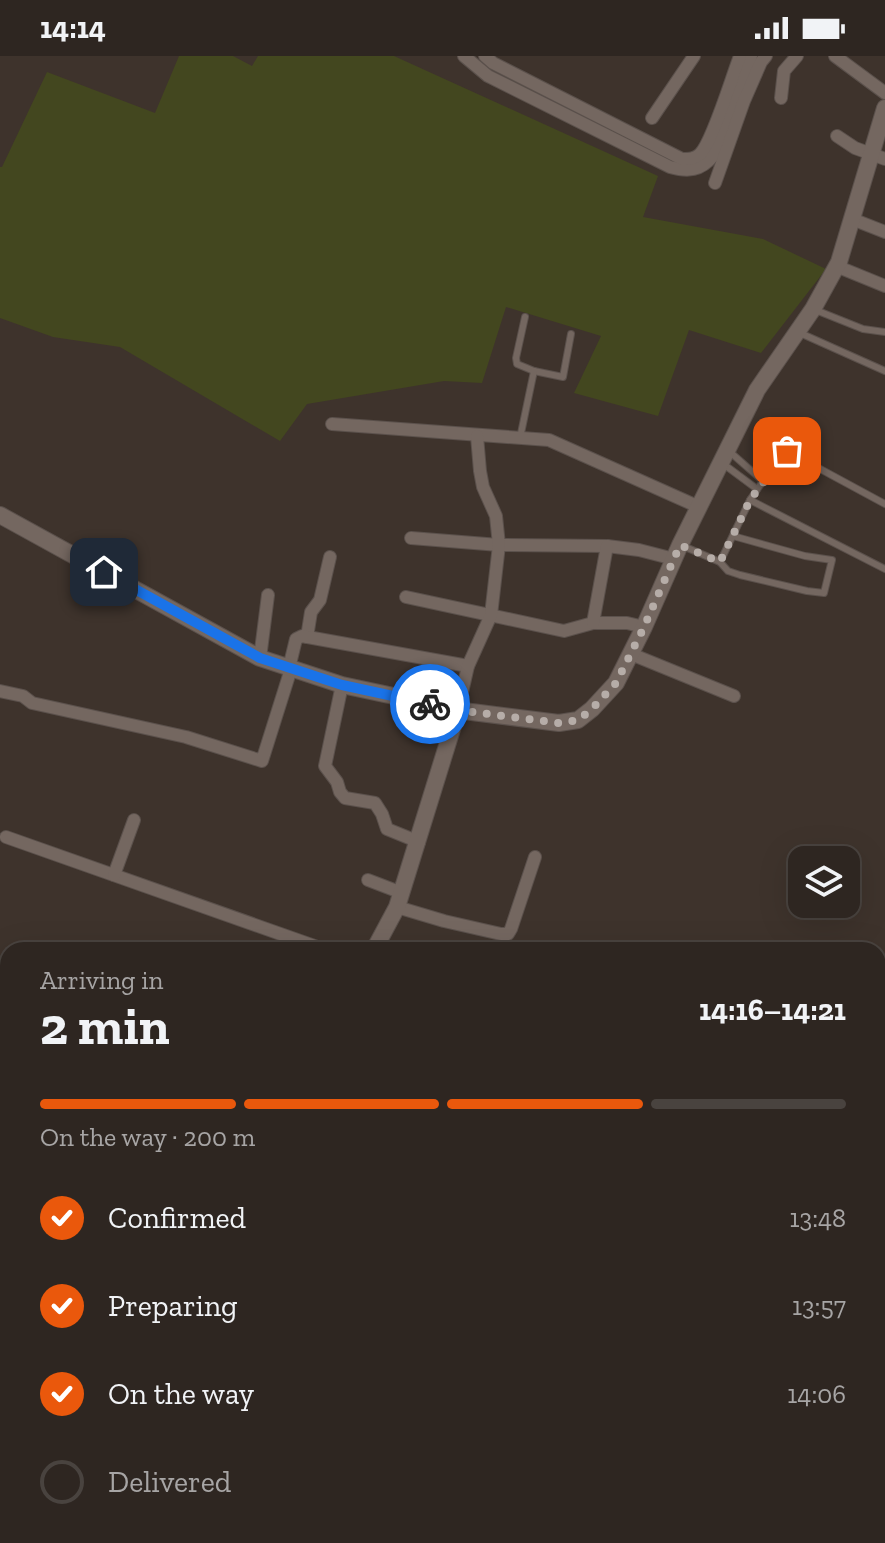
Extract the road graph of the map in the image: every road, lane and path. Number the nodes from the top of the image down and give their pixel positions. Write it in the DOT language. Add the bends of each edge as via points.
graph roads {
  1 [pos="464,56"];
  2 [pos="694,56"];
  3 [pos="740,56"];
  4 [pos="751,56"];
  5 [pos="766,56"];
  6 [pos="797,56"];
  7 [pos="835,56"];
  8 [pos="489,65"];
  9 [pos="885,93"];
  10 [pos="781,98"];
  11 [pos="884,113"];
  12 [pos="652,118"];
  13 [pos="837,136"];
  14 [pos="878,157"];
  15 [pos="697,162"];
  16 [pos="715,183"];
  17 [pos="852,219"];
  18 [pos="885,232"];
  19 [pos="836,266"];
  20 [pos="885,286"];
  21 [pos="813,309"];
  22 [pos="525,317"];
  23 [pos="797,331"];
  24 [pos="885,332"];
  25 [pos="571,334"];
  26 [pos="534,371"];
  27 [pos="885,371"];
  28 [pos="332,424"];
  29 [pos="477,436"];
  30 [pos="520,438"];
  31 [pos="725,456"];
  32 [pos="763,481"];
  33 [pos="757,489"];
  34 [pos="750,500"];
  35 [pos="885,504"];
  36 [pos="699,507"];
  37 [pos="0,515"];
  38 [pos="733,536"];
  39 [pos="411,538"];
  40 [pos="499,545"];
  41 [pos="607,546"];
  42 [pos="677,552"];
  43 [pos="330,557"];
  44 [pos="720,562"];
  45 [pos="885,569"];
  46 [pos="268,595"];
  47 [pos="406,597"];
  48 [pos="491,615"];
  49 [pos="593,623"];
  50 [pos="644,627"];
  51 [pos="307,637"];
  52 [pos="631,654"];
  53 [pos="260,658"];
  54 [pos="468,666"];
  55 [pos="290,668"];
  56 [pos="342,685"];
  57 [pos="0,691"];
  58 [pos="734,696"];
  59 [pos="458,710"];
  60 [pos="134,820"];
  61 [pos="6,837"];
  62 [pos="416,841"];
  63 [pos="535,857"];
  64 [pos="114,875"];
  65 [pos="368,880"];
  66 [pos="400,900"];
  67 [pos="508,934"];
  68 [pos="303,942"];
  69 [pos="378,942"];
  70 [pos="505,942"];
  1 -- 8 [label="street"];
  2 -- 12 [label="street"];
  3 -- 15 [label="street"];
  4 -- 15 [label="street" via="713,156"];
  5 -- 16 [label="street"];
  6 -- 10 [label="street" via="784,71"];
  7 -- 9 [label="street"];
  8 -- 15 [label="street"];
  11 -- 14 [label="main road"];
  13 -- 14 [label="street"];
  14 -- 17 [label="main road"];
  17 -- 18 [label="street"];
  17 -- 19 [label="main road"];
  19 -- 20 [label="street"];
  19 -- 21 [label="main road"];
  21 -- 23 [label="main road"];
  21 -- 24 [label="lane"];
  22 -- 26 [label="lane" via="516,358 517,364"];
  23 -- 27 [label="lane"];
  23 -- 31 [label="main road" via="757,390"];
  25 -- 26 [label="lane" via="563,377"];
  26 -- 30 [label="lane"];
  28 -- 29 [label="street"];
  29 -- 30 [label="street"];
  29 -- 40 [label="street" via="483,487 496,516"];
  30 -- 36 [label="street" via="549,440"];
  31 -- 32 [label="lane"];
  31 -- 33 [label="lane"];
  31 -- 36 [label="main road"];
  32 -- 33 [label="lane"];
  32 -- 35 [label="lane" via="787,451"];
  33 -- 34 [label="lane"];
  34 -- 38 [label="lane"];
  34 -- 45 [label="lane"];
  36 -- 42 [label="main road"];
  37 -- 53 [label="main road"];
  38 -- 44 [label="lane"];
  38 -- 44 [label="lane" via="832,560 824,593 740,575"];
  39 -- 40 [label="street"];
  40 -- 41 [label="street"];
  40 -- 48 [label="street"];
  41 -- 42 [label="street"];
  41 -- 49 [label="street"];
  42 -- 44 [label="lane"];
  42 -- 50 [label="main road"];
  43 -- 51 [label="street"];
  46 -- 53 [label="street"];
  47 -- 48 [label="street"];
  48 -- 49 [label="street" via="564,631"];
  48 -- 54 [label="street"];
  49 -- 50 [label="street"];
  50 -- 52 [label="main road"];
  51 -- 54 [label="street"];
  51 -- 55 [label="street" via="296,639"];
  52 -- 58 [label="street"];
  52 -- 59 [label="main road" via="616,683 578,720 559,723"];
  53 -- 55 [label="main road"];
  54 -- 59 [label="street"];
  55 -- 56 [label="main road"];
  55 -- 57 [label="street" via="262,761"];
  56 -- 59 [label="main road"];
  56 -- 62 [label="street" via="325,766 345,798 375,803 387,829"];
  59 -- 62 [label="main road"];
  60 -- 64 [label="street"];
  61 -- 64 [label="street"];
  62 -- 66 [label="main road"];
  63 -- 67 [label="street"];
  64 -- 68 [label="street"];
  65 -- 66 [label="street"];
  66 -- 67 [label="street" via="444,921"];
  66 -- 69 [label="main road"];
  67 -- 70 [label="lane"];
}
